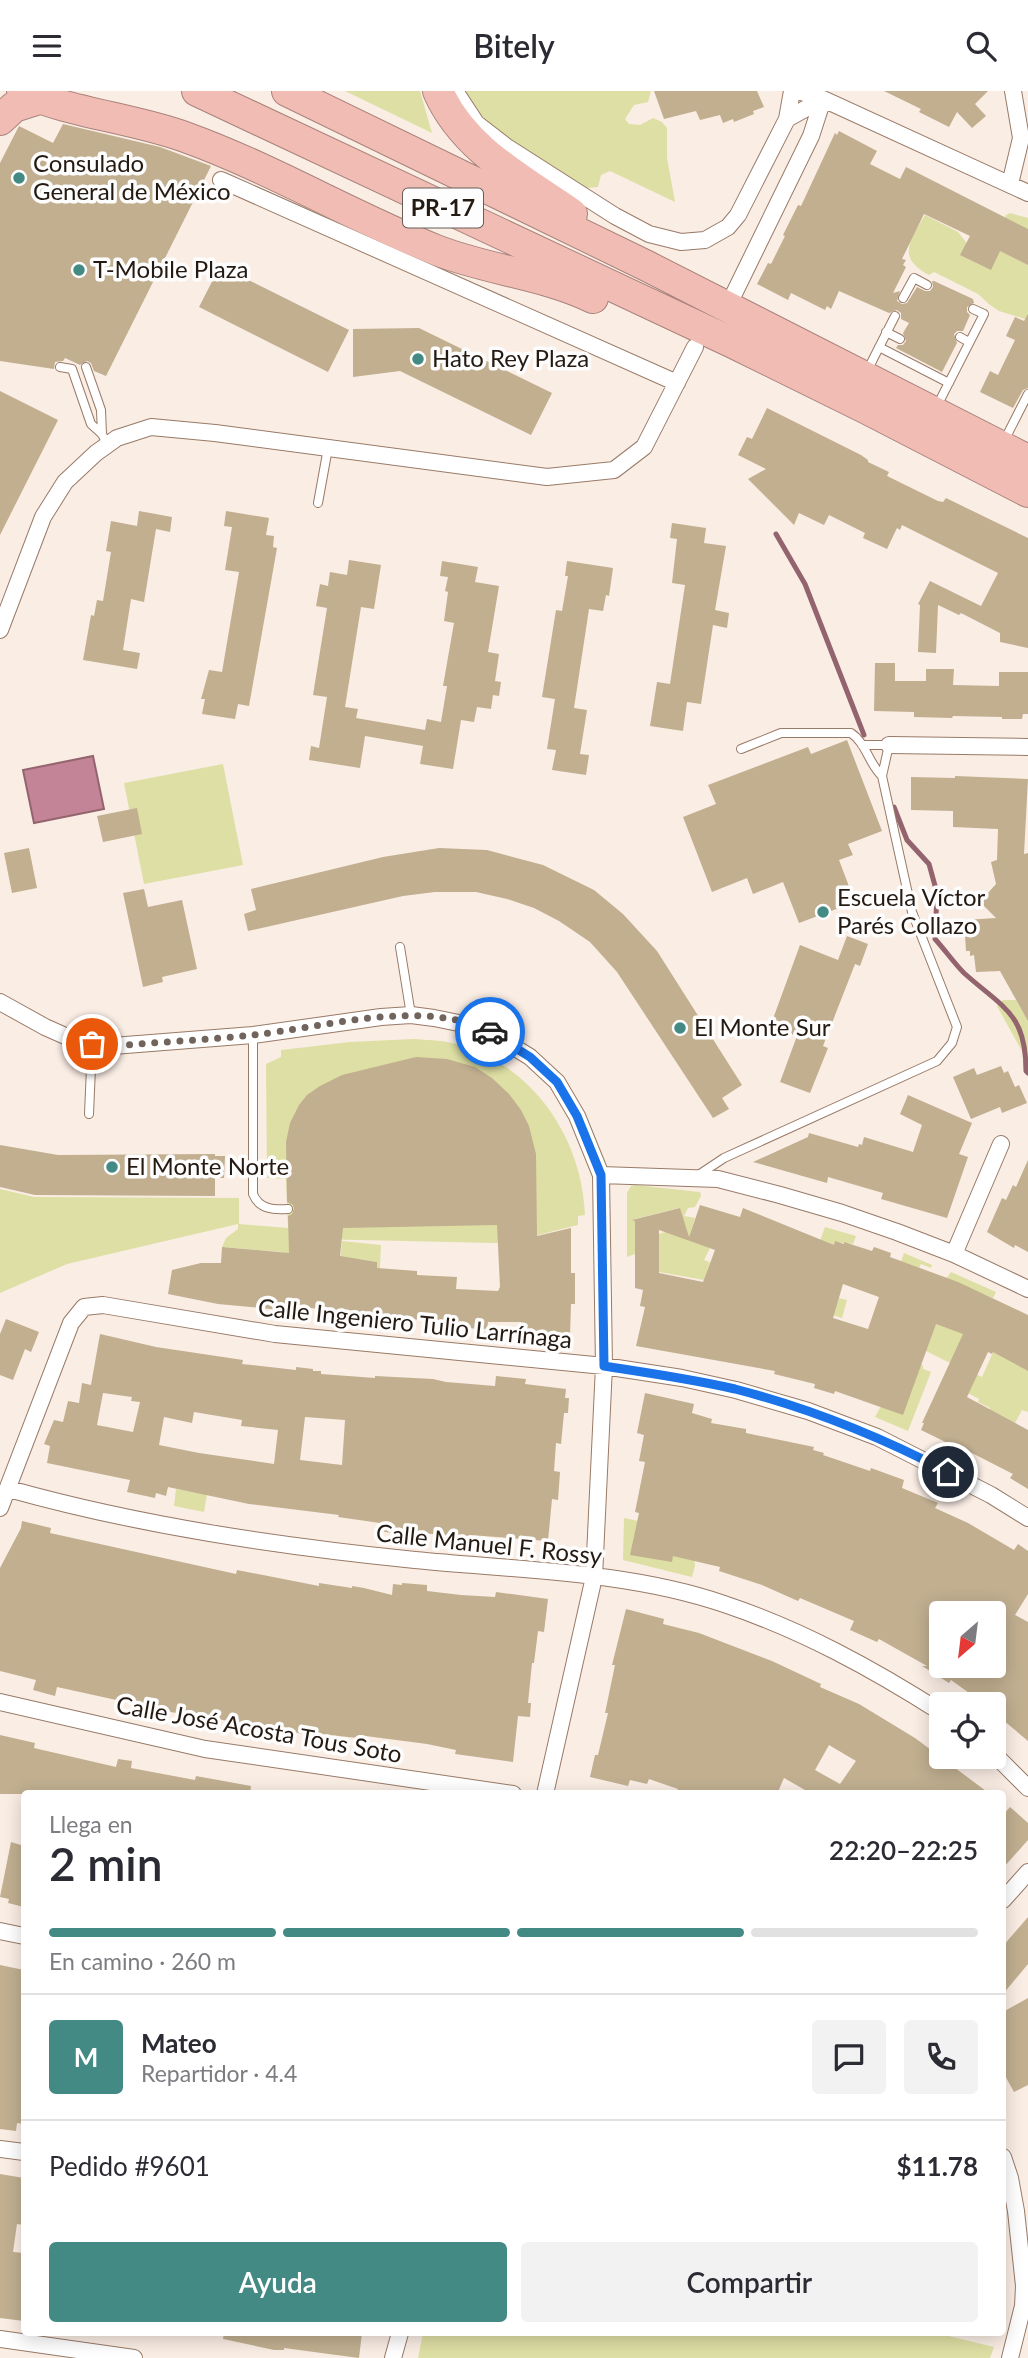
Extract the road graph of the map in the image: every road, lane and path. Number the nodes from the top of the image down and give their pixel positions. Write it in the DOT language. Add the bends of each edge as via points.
graph roads {
  1 [pos="197,91"];
  2 [pos="288,91"];
  3 [pos="438,91"];
  4 [pos="455,91"];
  5 [pos="792,91"];
  6 [pos="798,91"];
  7 [pos="1013,91"];
  8 [pos="30,95"];
  9 [pos="823,99"];
  10 [pos="787,119"];
  11 [pos="0,120"];
  12 [pos="221,180"];
  13 [pos="1010,184"];
  14 [pos="1028,193"];
  15 [pos="647,266"];
  16 [pos="927,285"];
  17 [pos="903,298"];
  18 [pos="716,302"];
  19 [pos="974,309"];
  20 [pos="895,316"];
  21 [pos="886,332"];
  22 [pos="693,335"];
  23 [pos="960,337"];
  24 [pos="901,339"];
  25 [pos="970,342"];
  26 [pos="879,347"];
  27 [pos="947,362"];
  28 [pos="957,366"];
  29 [pos="60,367"];
  30 [pos="86,367"];
  31 [pos="865,377"];
  32 [pos="677,383"];
  33 [pos="948,383"];
  34 [pos="1028,394"];
  35 [pos="934,412"];
  36 [pos="104,439"];
  37 [pos="328,448"];
  38 [pos="1021,456"];
  39 [pos="1028,492"];
  40 [pos="318,503"];
  41 [pos="0,630"];
  42 [pos="862,745"];
  43 [pos="889,745"];
  44 [pos="1028,747"];
  45 [pos="741,749"];
  46 [pos="882,776"];
  47 [pos="400,947"];
  48 [pos="0,1002"];
  49 [pos="411,1015"];
  50 [pos="254,1035"];
  51 [pos="92,1044"];
  52 [pos="89,1114"];
  53 [pos="1001,1144"];
  54 [pos="601,1175"];
  55 [pos="694,1178"];
  56 [pos="288,1209"];
  57 [pos="954,1254"];
  58 [pos="1028,1289"];
  59 [pos="604,1366"];
  60 [pos="9,1489"];
  61 [pos="0,1508"];
  62 [pos="1028,1518"];
  63 [pos="594,1577"];
  64 [pos="0,1702"];
  65 [pos="929,1705"];
  66 [pos="1006,1766"];
  67 [pos="1028,1788"];
  68 [pos="486,1790"];
  69 [pos="551,1790"];
  70 [pos="1028,1872"];
  71 [pos="1006,1897"];
  72 [pos="0,1931"];
  73 [pos="21,1935"];
  74 [pos="0,2149"];
  75 [pos="21,2152"];
  76 [pos="1006,2166"];
  77 [pos="399,2336"];
  78 [pos="0,2339"];
  79 [pos="134,2358"];
  80 [pos="393,2358"];
  81 [pos="1010,2358"];
  1 -- 22 [label="highway, PR-17"];
  2 -- 15 [label="highway, PR-17"];
  3 -- 15 [label="highway" via="458,127 483,151"];
  4 -- 10 [label="street" via="476,123 506,147 626,222 657,237 681,242 705,240 728,227"];
  5 -- 10 [label="street"];
  6 -- 9 [label="street"];
  7 -- 13 [label="street" via="1021,138"];
  8 -- 11 [label="highway"];
  8 -- 22 [label="highway" via="194,140 436,250 577,290"];
  9 -- 10 [label="street"];
  9 -- 13 [label="street"];
  9 -- 18 [label="street" via="811,136"];
  12 -- 32 [label="street"];
  13 -- 14 [label="street"];
  15 -- 18 [label="highway, PR-17"];
  16 -- 17 [label="lane" via="914,278"];
  18 -- 31 [label="highway, PR-17"];
  19 -- 25 [label="lane" via="984,314"];
  20 -- 21 [label="lane"];
  21 -- 24 [label="lane"];
  21 -- 26 [label="lane"];
  22 -- 32 [label="street"];
  22 -- 39 [label="highway, PR-17" via="867,409"];
  23 -- 25 [label="lane"];
  25 -- 28 [label="lane"];
  26 -- 31 [label="lane"];
  26 -- 33 [label="lane"];
  27 -- 28 [label="lane"];
  28 -- 33 [label="lane"];
  29 -- 36 [label="lane" via="72,369 91,424"];
  30 -- 36 [label="lane" via="101,410"];
  31 -- 35 [label="highway, PR-17"];
  32 -- 37 [label="street" via="644,447 614,470 547,477"];
  33 -- 35 [label="lane"];
  34 -- 38 [label="lane"];
  35 -- 38 [label="highway, PR-17"];
  36 -- 37 [label="street" via="151,427"];
  36 -- 41 [label="street" via="65,482 43,517"];
  37 -- 40 [label="lane"];
  42 -- 43 [label="lane"];
  42 -- 45 [label="lane" via="851,733 781,733"];
  42 -- 46 [label="lane"];
  43 -- 44 [label="street"];
  43 -- 46 [label="lane"];
  46 -- 55 [label="lane" via="912,912 957,1027 952,1043 937,1061 724,1158"];
  47 -- 49 [label="lane"];
  48 -- 51 [label="street" via="44,1027"];
  49 -- 50 [label="street"];
  49 -- 54 [label="street" via="483,1028 530,1057 557,1082 577,1116"];
  50 -- 51 [label="street"];
  50 -- 56 [label="lane" via="253,1194 263,1206"];
  51 -- 52 [label="lane"];
  53 -- 57 [label="street"];
  54 -- 55 [label="street"];
  54 -- 59 [label="street"];
  55 -- 57 [label="street" via="718,1179 842,1213"];
  57 -- 58 [label="street"];
  59 -- 60 [label="street, Calle Ingeniero Tulio Larrínaga" via="275,1334 103,1305 84,1307 71,1323"];
  59 -- 62 [label="street, Calle Ingeniero Tulio Larrínaga" via="723,1387 808,1411 915,1455"];
  59 -- 63 [label="street"];
  60 -- 61 [label="street"];
  60 -- 63 [label="street, Calle Manuel F. Rossy" via="61,1504 242,1539"];
  63 -- 65 [label="street, Calle Manuel F. Rossy" via="735,1608 835,1650"];
  63 -- 69 [label="street"];
  64 -- 68 [label="street, Calle José Acosta Tous Soto" via="205,1749"];
  66 -- 67 [label="street"];
  70 -- 71 [label="street"];
  72 -- 73 [label="street"];
  74 -- 75 [label="street"];
  76 -- 81 [label="street" via="1024,2286"];
  77 -- 80 [label="street"];
  78 -- 79 [label="street"];
}
